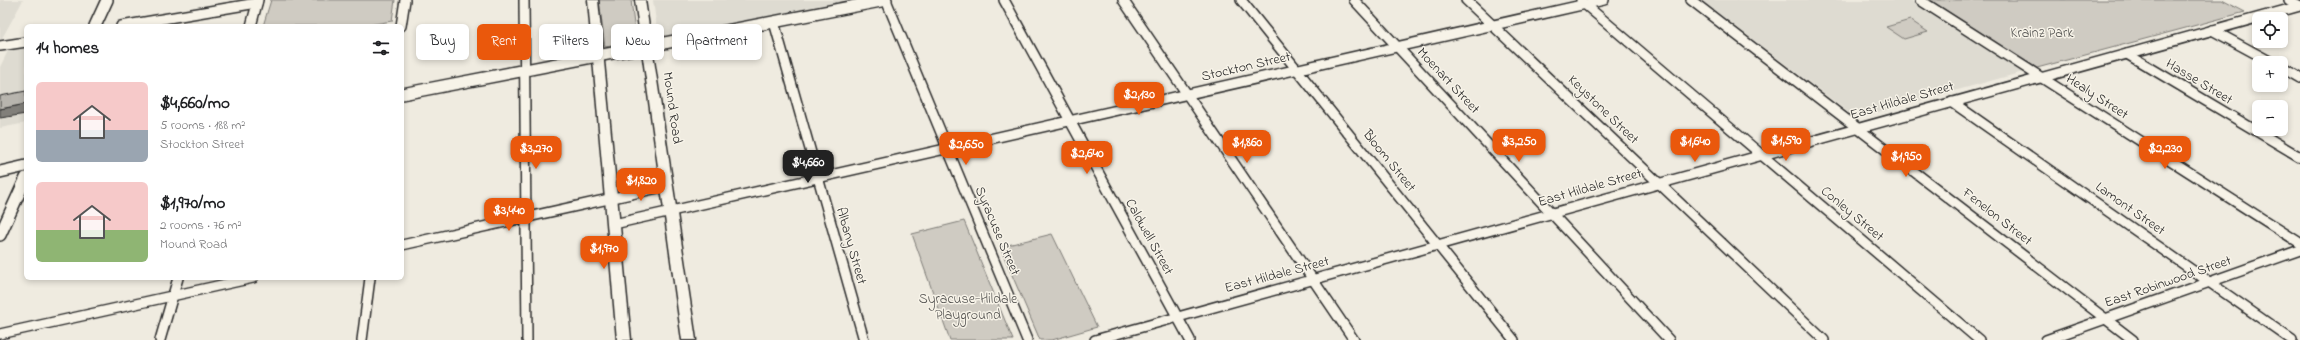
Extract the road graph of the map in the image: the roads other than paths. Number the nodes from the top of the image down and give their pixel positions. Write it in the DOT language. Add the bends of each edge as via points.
graph roads {
  1 [pos="107,0"];
  2 [pos="405,0"];
  3 [pos="524,0"];
  4 [pos="593,0"];
  5 [pos="640,0"];
  6 [pos="886,0"];
  7 [pos="1004,0"];
  8 [pos="1123,0"];
  9 [pos="1242,0"];
  10 [pos="1354,0"];
  11 [pos="1466,0"];
  12 [pos="1604,0"];
  13 [pos="1692,0"];
  14 [pos="1920,0"];
  15 [pos="2289,0"];
  16 [pos="258,1"];
  17 [pos="1582,2"];
  18 [pos="2300,6"];
  19 [pos="774,22"];
  20 [pos="96,24"];
  21 [pos="132,24"];
  22 [pos="251,24"];
  23 [pos="402,24"];
  24 [pos="596,24"];
  25 [pos="644,24"];
  26 [pos="1493,25"];
  27 [pos="2212,30"];
  28 [pos="24,42"];
  29 [pos="664,43"];
  30 [pos="0,46"];
  31 [pos="1397,47"];
  32 [pos="2127,54"];
  33 [pos="2260,56"];
  34 [pos="578,60"];
  35 [pos="599,60"];
  36 [pos="649,60"];
  37 [pos="1297,69"];
  38 [pos="524,70"];
  39 [pos="2288,71"];
  40 [pos="2041,78"];
  41 [pos="2300,78"];
  42 [pos="404,94"];
  43 [pos="1186,95"];
  44 [pos="1952,102"];
  45 [pos="1070,121"];
  46 [pos="1858,128"];
  47 [pos="947,148"];
  48 [pos="1761,155"];
  49 [pos="2300,157"];
  50 [pos="24,166"];
  51 [pos="0,172"];
  52 [pos="817,178"];
  53 [pos="24,182"];
  54 [pos="1659,183"];
  55 [pos="667,186"];
  56 [pos="612,197"];
  57 [pos="670,211"];
  58 [pos="1551,213"];
  59 [pos="526,217"];
  60 [pos="614,224"];
  61 [pos="0,235"];
  62 [pos="2300,243"];
  63 [pos="404,245"];
  64 [pos="1438,245"];
  65 [pos="2300,250"];
  66 [pos="177,280"];
  67 [pos="244,280"];
  68 [pos="370,280"];
  69 [pos="1313,280"];
  70 [pos="2209,282"];
  71 [pos="173,296"];
  72 [pos="1178,317"];
  73 [pos="2106,319"];
  74 [pos="0,334"];
  75 [pos="160,340"];
  76 [pos="362,340"];
  77 [pos="526,340"];
  78 [pos="624,340"];
  79 [pos="689,340"];
  80 [pos="864,340"];
  81 [pos="1027,340"];
  82 [pos="1095,340"];
  83 [pos="1190,340"];
  84 [pos="1354,340"];
  85 [pos="1514,340"];
  86 [pos="1668,340"];
  87 [pos="1824,340"];
  88 [pos="1979,340"];
  89 [pos="2046,340"];
  90 [pos="2134,340"];
  91 [pos="2292,340"];
  1 -- 20 [label="street"];
  2 -- 23 [label="street"];
  3 -- 38 [label="street"];
  4 -- 24 [label="main road"];
  5 -- 25 [label="main road, Mound Road"];
  6 -- 19 [label="street"];
  6 -- 47 [label="street, Syracuse Street"];
  7 -- 45 [label="street, Caldwell Street"];
  8 -- 43 [label="street"];
  9 -- 37 [label="street, Bloom Street"];
  10 -- 31 [label="street, Moenart Street"];
  11 -- 26 [label="street, Keystone Street"];
  12 -- 17 [label="street, Stockton Street"];
  13 -- 46 [label="street, Fenelon Street"];
  14 -- 40 [label="street, Healy Street"];
  15 -- 18 [label="street"];
  16 -- 21 [label="street"];
  16 -- 22 [label="street"];
  17 -- 26 [label="street, Stockton Street"];
  17 -- 48 [label="street, Conley Street"];
  18 -- 27 [label="street, East Hildale Street"];
  19 -- 29 [label="street"];
  19 -- 52 [label="street, Albany Street"];
  26 -- 31 [label="street, Stockton Street"];
  26 -- 54 [label="street, Keystone Street"];
  27 -- 32 [label="street, East Hildale Street"];
  27 -- 33 [label="street"];
  28 -- 30 [label="street"];
  31 -- 37 [label="street, Stockton Street"];
  31 -- 58 [label="street, Moenart Street"];
  32 -- 40 [label="street, East Hildale Street"];
  32 -- 49 [label="street, Hasse Street"];
  34 -- 38 [label="street"];
  35 -- 56 [label="main road"];
  36 -- 55 [label="main road, Mound Road"];
  37 -- 43 [label="street, Stockton Street"];
  37 -- 64 [label="street, Bloom Street"];
  38 -- 42 [label="street"];
  38 -- 59 [label="street"];
  39 -- 41 [label="street"];
  40 -- 44 [label="street, East Hildale Street"];
  40 -- 62 [label="street, Healy Street"];
  43 -- 45 [label="street, Stockton Street"];
  43 -- 69 [label="street"];
  44 -- 46 [label="street, East Hildale Street"];
  44 -- 70 [label="street, Lamont Street"];
  45 -- 47 [label="street, Stockton Street"];
  45 -- 72 [label="street, Caldwell Street"];
  46 -- 48 [label="street, East Hildale Street"];
  46 -- 73 [label="street, Fenelon Street"];
  47 -- 52 [label="street, Stockton Street"];
  47 -- 81 [label="street, Syracuse Street"];
  48 -- 54 [label="street, East Hildale Street"];
  48 -- 88 [label="street, Conley Street"];
  50 -- 51 [label="street"];
  52 -- 57 [label="street, Stockton Street"];
  52 -- 80 [label="street, Albany Street"];
  53 -- 61 [label="street"];
  54 -- 58 [label="street, East Hildale Street"];
  54 -- 87 [label="street, Keystone Street"];
  55 -- 56 [label="street"];
  55 -- 57 [label="main road, Mound Road"];
  56 -- 59 [label="street"];
  56 -- 60 [label="main road"];
  57 -- 60 [label="street, Stockton Street"];
  57 -- 79 [label="main road, Mound Road"];
  58 -- 64 [label="street, East Hildale Street"];
  58 -- 86 [label="street, Moenart Street"];
  59 -- 63 [label="street"];
  59 -- 77 [label="street"];
  60 -- 78 [label="main road"];
  64 -- 69 [label="street, East Hildale Street"];
  64 -- 85 [label="street, Bloom Street"];
  65 -- 70 [label="street, East Robinwood Street"];
  66 -- 71 [label="street"];
  67 -- 71 [label="street"];
  68 -- 76 [label="street"];
  69 -- 72 [label="street, East Hildale Street"];
  69 -- 84 [label="street"];
  70 -- 73 [label="street, East Robinwood Street"];
  70 -- 91 [label="street, Lamont Street"];
  71 -- 74 [label="street"];
  71 -- 75 [label="street"];
  72 -- 82 [label="street, East Hildale Street"];
  72 -- 83 [label="street, Caldwell Street"];
  73 -- 89 [label="street, East Robinwood Street"];
  73 -- 90 [label="street, Fenelon Street"];
}
